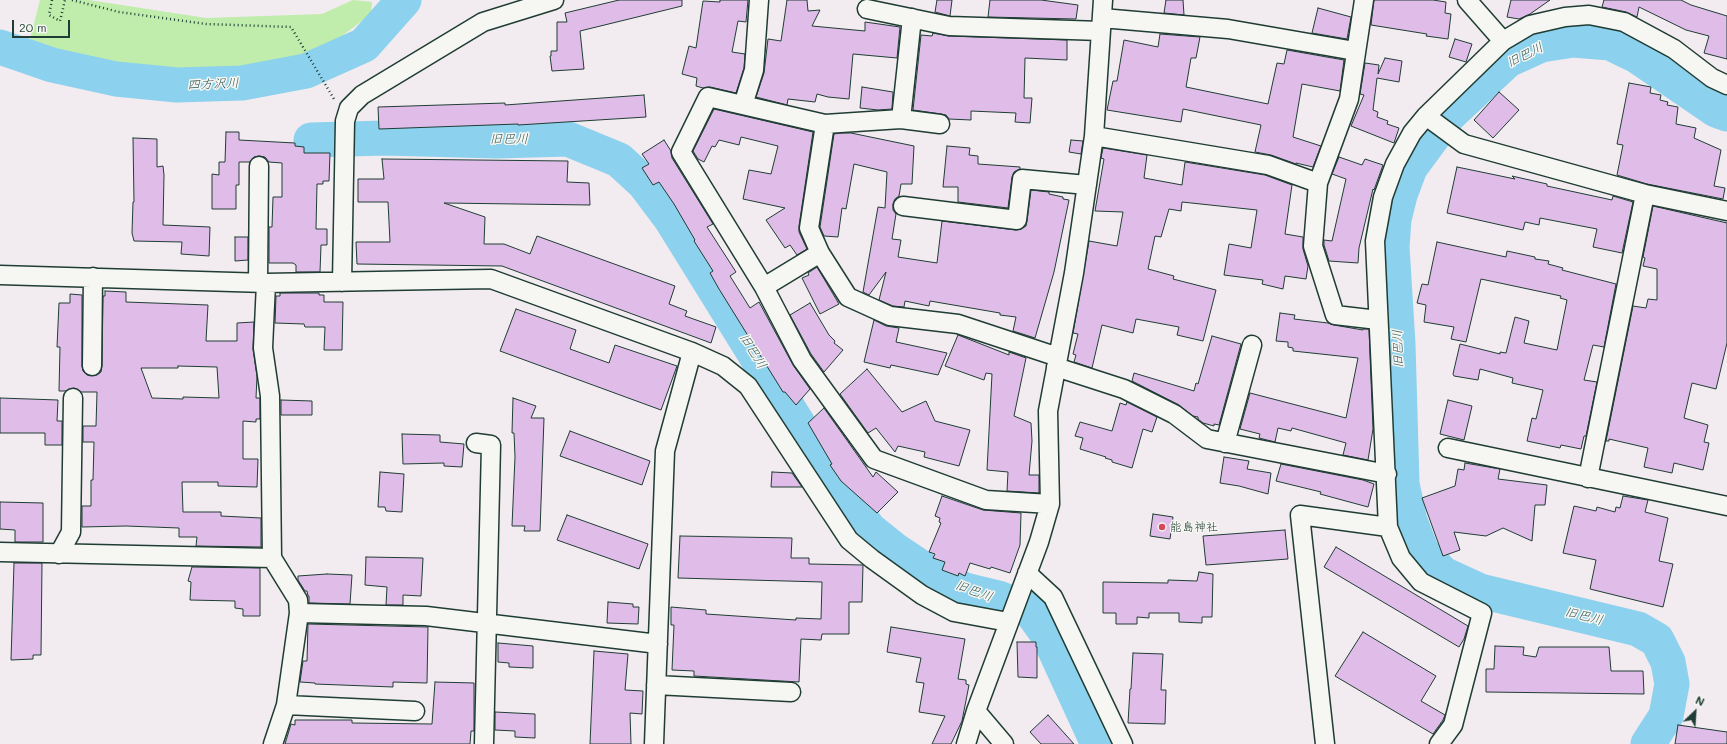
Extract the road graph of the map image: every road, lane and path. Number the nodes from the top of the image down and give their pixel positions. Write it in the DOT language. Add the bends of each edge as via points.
graph roads {
  1 [pos="52,0"];
  2 [pos="65,0"];
  3 [pos="72,0"];
  4 [pos="554,0"];
  5 [pos="759,0"];
  6 [pos="1103,0"];
  7 [pos="1364,0"];
  8 [pos="1467,0"];
  9 [pos="867,9"];
  10 [pos="912,18"];
  11 [pos="1102,25"];
  12 [pos="1503,41"];
  13 [pos="1355,51"];
  14 [pos="327,85"];
  15 [pos="1727,85"];
  16 [pos="743,106"];
  17 [pos="1426,116"];
  18 [pos="900,119"];
  19 [pos="825,124"];
  20 [pos="940,124"];
  21 [pos="1094,136"];
  22 [pos="259,166"];
  23 [pos="1318,183"];
  24 [pos="1087,185"];
  25 [pos="1645,194"];
  26 [pos="903,206"];
  27 [pos="1727,211"];
  28 [pos="820,253"];
  29 [pos="0,275"];
  30 [pos="93,277"];
  31 [pos="342,282"];
  32 [pos="262,283"];
  33 [pos="764,287"];
  34 [pos="1378,320"];
  35 [pos="1252,345"];
  36 [pos="692,352"];
  37 [pos="1057,362"];
  38 [pos="92,366"];
  39 [pos="72,398"];
  40 [pos="1225,442"];
  41 [pos="476,443"];
  42 [pos="1448,448"];
  43 [pos="1387,474"];
  44 [pos="1588,478"];
  45 [pos="1050,504"];
  46 [pos="1727,506"];
  47 [pos="1388,527"];
  48 [pos="0,552"];
  49 [pos="60,554"];
  50 [pos="272,558"];
  51 [pos="1027,573"];
  52 [pos="300,613"];
  53 [pos="1010,617"];
  54 [pos="488,624"];
  55 [pos="658,644"];
  56 [pos="656,685"];
  57 [pos="791,692"];
  58 [pos="286,705"];
  59 [pos="415,711"];
  60 [pos="976,711"];
  61 [pos="273,744"];
  62 [pos="484,744"];
  63 [pos="654,744"];
  64 [pos="966,744"];
  65 [pos="1004,744"];
  66 [pos="1123,744"];
  67 [pos="1325,744"];
  68 [pos="1439,744"];
  1 -- 2 [label="path" via="48,15 60,21"];
  3 -- 14 [label="path" via="118,12 206,24 291,27"];
  4 -- 31 [label="street" via="482,22 362,95 349,108 346,121"];
  5 -- 16 [label="street" via="754,70"];
  6 -- 11 [label="street"];
  7 -- 13 [label="street"];
  8 -- 12 [label="street"];
  9 -- 10 [label="street"];
  10 -- 11 [label="street" via="949,26"];
  10 -- 18 [label="street"];
  11 -- 13 [label="street" via="1228,29"];
  11 -- 21 [label="street"];
  12 -- 15 [label="street" via="1530,25 1589,15 1624,22 1674,49 1712,78"];
  12 -- 17 [label="street"];
  13 -- 23 [label="street" via="1349,98"];
  16 -- 19 [label="street"];
  16 -- 33 [label="street" via="708,97 681,152"];
  17 -- 25 [label="street" via="1464,144"];
  17 -- 34 [label="street" via="1412,133 1395,164 1383,197 1375,240"];
  18 -- 19 [label="street"];
  18 -- 20 [label="street"];
  19 -- 28 [label="street" via="810,228"];
  21 -- 23 [label="street" via="1268,165"];
  21 -- 24 [label="street"];
  22 -- 32 [label="street"];
  23 -- 34 [label="street" via="1313,246 1335,315"];
  24 -- 26 [label="street" via="1022,179 1017,220"];
  24 -- 37 [label="street"];
  25 -- 27 [label="street"];
  25 -- 44 [label="street"];
  28 -- 33 [label="street"];
  28 -- 37 [label="street" via="848,297 890,316 958,324"];
  29 -- 30 [label="street"];
  30 -- 32 [label="street"];
  30 -- 38 [label="street"];
  31 -- 32 [label="street"];
  31 -- 36 [label="street" via="491,279"];
  32 -- 50 [label="street" via="263,348 270,396"];
  33 -- 45 [label="street" via="802,360 874,459 986,500"];
  34 -- 43 [label="street"];
  35 -- 40 [label="street"];
  36 -- 53 [label="street" via="724,366 748,386 849,540 922,595 954,612"];
  36 -- 55 [label="street" via="665,451"];
  37 -- 40 [label="street" via="1124,389 1174,414 1207,439"];
  37 -- 45 [label="street" via="1048,411"];
  39 -- 49 [label="street" via="71,532"];
  40 -- 43 [label="street"];
  41 -- 54 [label="street" via="491,445"];
  42 -- 44 [label="street"];
  43 -- 47 [label="street"];
  44 -- 46 [label="street"];
  45 -- 51 [label="street"];
  47 -- 67 [label="street" via="1300,515"];
  47 -- 68 [label="street" via="1401,558 1421,582 1482,613 1454,725"];
  48 -- 49 [label="street"];
  49 -- 50 [label="street"];
  50 -- 52 [label="street" via="298,600"];
  51 -- 53 [label="street"];
  51 -- 66 [label="street" via="1053,597"];
  52 -- 54 [label="street" via="426,616"];
  52 -- 58 [label="street"];
  53 -- 60 [label="street"];
  54 -- 55 [label="street"];
  54 -- 62 [label="street"];
  55 -- 56 [label="street"];
  56 -- 57 [label="street"];
  56 -- 63 [label="street"];
  58 -- 59 [label="street"];
  58 -- 61 [label="street"];
  60 -- 64 [label="street"];
  60 -- 65 [label="street"];
}
